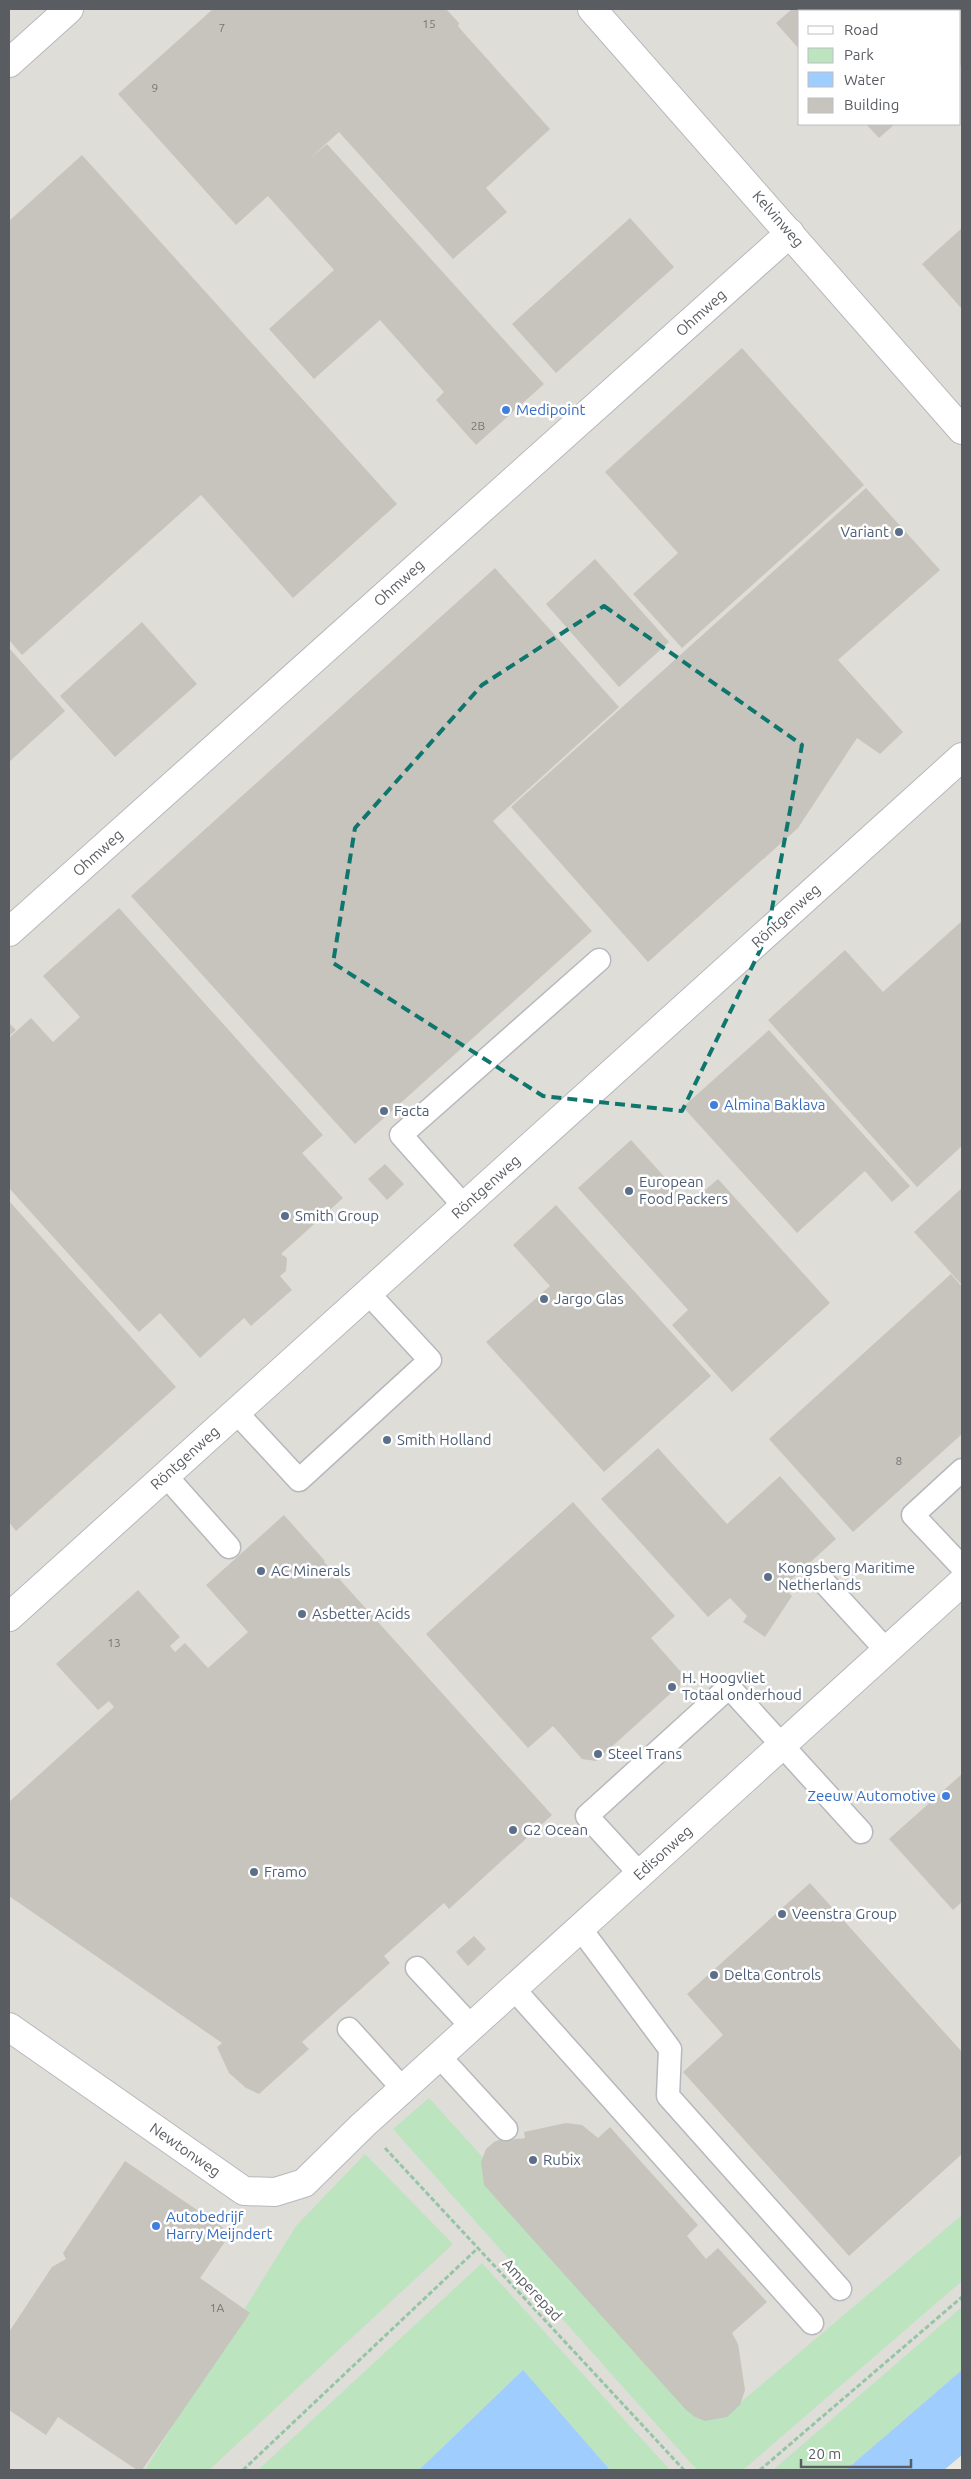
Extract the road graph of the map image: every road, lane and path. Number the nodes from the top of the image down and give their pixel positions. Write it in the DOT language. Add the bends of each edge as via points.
graph roads {
  1 [pos="69,9"];
  2 [pos="592,9"];
  3 [pos="9,63"];
  4 [pos="790,233"];
  5 [pos="962,430"];
  6 [pos="962,757"];
  7 [pos="9,932"];
  8 [pos="599,960"];
  9 [pos="464,1206"];
  10 [pos="368,1293"];
  11 [pos="236,1412"];
  12 [pos="962,1470"];
  13 [pos="166,1476"];
  14 [pos="229,1547"];
  15 [pos="962,1567"];
  16 [pos="821,1579"];
  17 [pos="962,1582"];
  18 [pos="9,1617"];
  19 [pos="887,1650"];
  20 [pos="782,1745"];
  21 [pos="861,1832"];
  22 [pos="640,1874"];
  23 [pos="580,1928"];
  24 [pos="417,1968"];
  25 [pos="514,1988"];
  26 [pos="9,2026"];
  27 [pos="472,2026"];
  28 [pos="349,2029"];
  29 [pos="439,2056"];
  30 [pos="403,2089"];
  31 [pos="363,2125"];
  32 [pos="506,2129"];
  33 [pos="478,2248"];
  34 [pos="840,2289"];
  35 [pos="962,2296"];
  36 [pos="812,2323"];
  37 [pos="243,2470"];
  38 [pos="684,2470"];
  39 [pos="760,2470"];
  1 -- 3 [label="street"];
  2 -- 4 [label="street, Kelvinweg"];
  4 -- 5 [label="street, Kelvinweg"];
  4 -- 7 [label="street, Ohmweg"];
  6 -- 9 [label="street, Röntgenweg"];
  8 -- 9 [label="lane" via="401,1135"];
  9 -- 10 [label="street, Röntgenweg"];
  10 -- 11 [label="street, Röntgenweg"];
  10 -- 11 [label="lane" via="430,1360 299,1480"];
  11 -- 13 [label="street, Röntgenweg"];
  12 -- 15 [label="lane" via="914,1514"];
  13 -- 14 [label="lane"];
  13 -- 18 [label="street, Röntgenweg"];
  16 -- 19 [label="lane"];
  17 -- 19 [label="street, Edisonweg"];
  19 -- 20 [label="street, Edisonweg"];
  20 -- 21 [label="lane"];
  20 -- 22 [label="street, Edisonweg"];
  20 -- 22 [label="lane" via="729,1687 587,1816"];
  22 -- 23 [label="street, Edisonweg"];
  23 -- 25 [label="street, Edisonweg"];
  23 -- 34 [label="lane" via="670,2049 668,2096"];
  24 -- 27 [label="lane"];
  25 -- 27 [label="street, Edisonweg"];
  25 -- 36 [label="lane"];
  26 -- 31 [label="street, Newtonweg" via="244,2191 275,2192 304,2183"];
  27 -- 29 [label="street, Edisonweg"];
  28 -- 30 [label="lane"];
  29 -- 30 [label="street, Edisonweg"];
  29 -- 32 [label="lane"];
  30 -- 31 [label="street, Edisonweg"];
  31 -- 33 [label="path, Amperepad"];
  33 -- 37 [label="path"];
  33 -- 38 [label="path, Amperepad"];
  35 -- 39 [label="path"];
}
